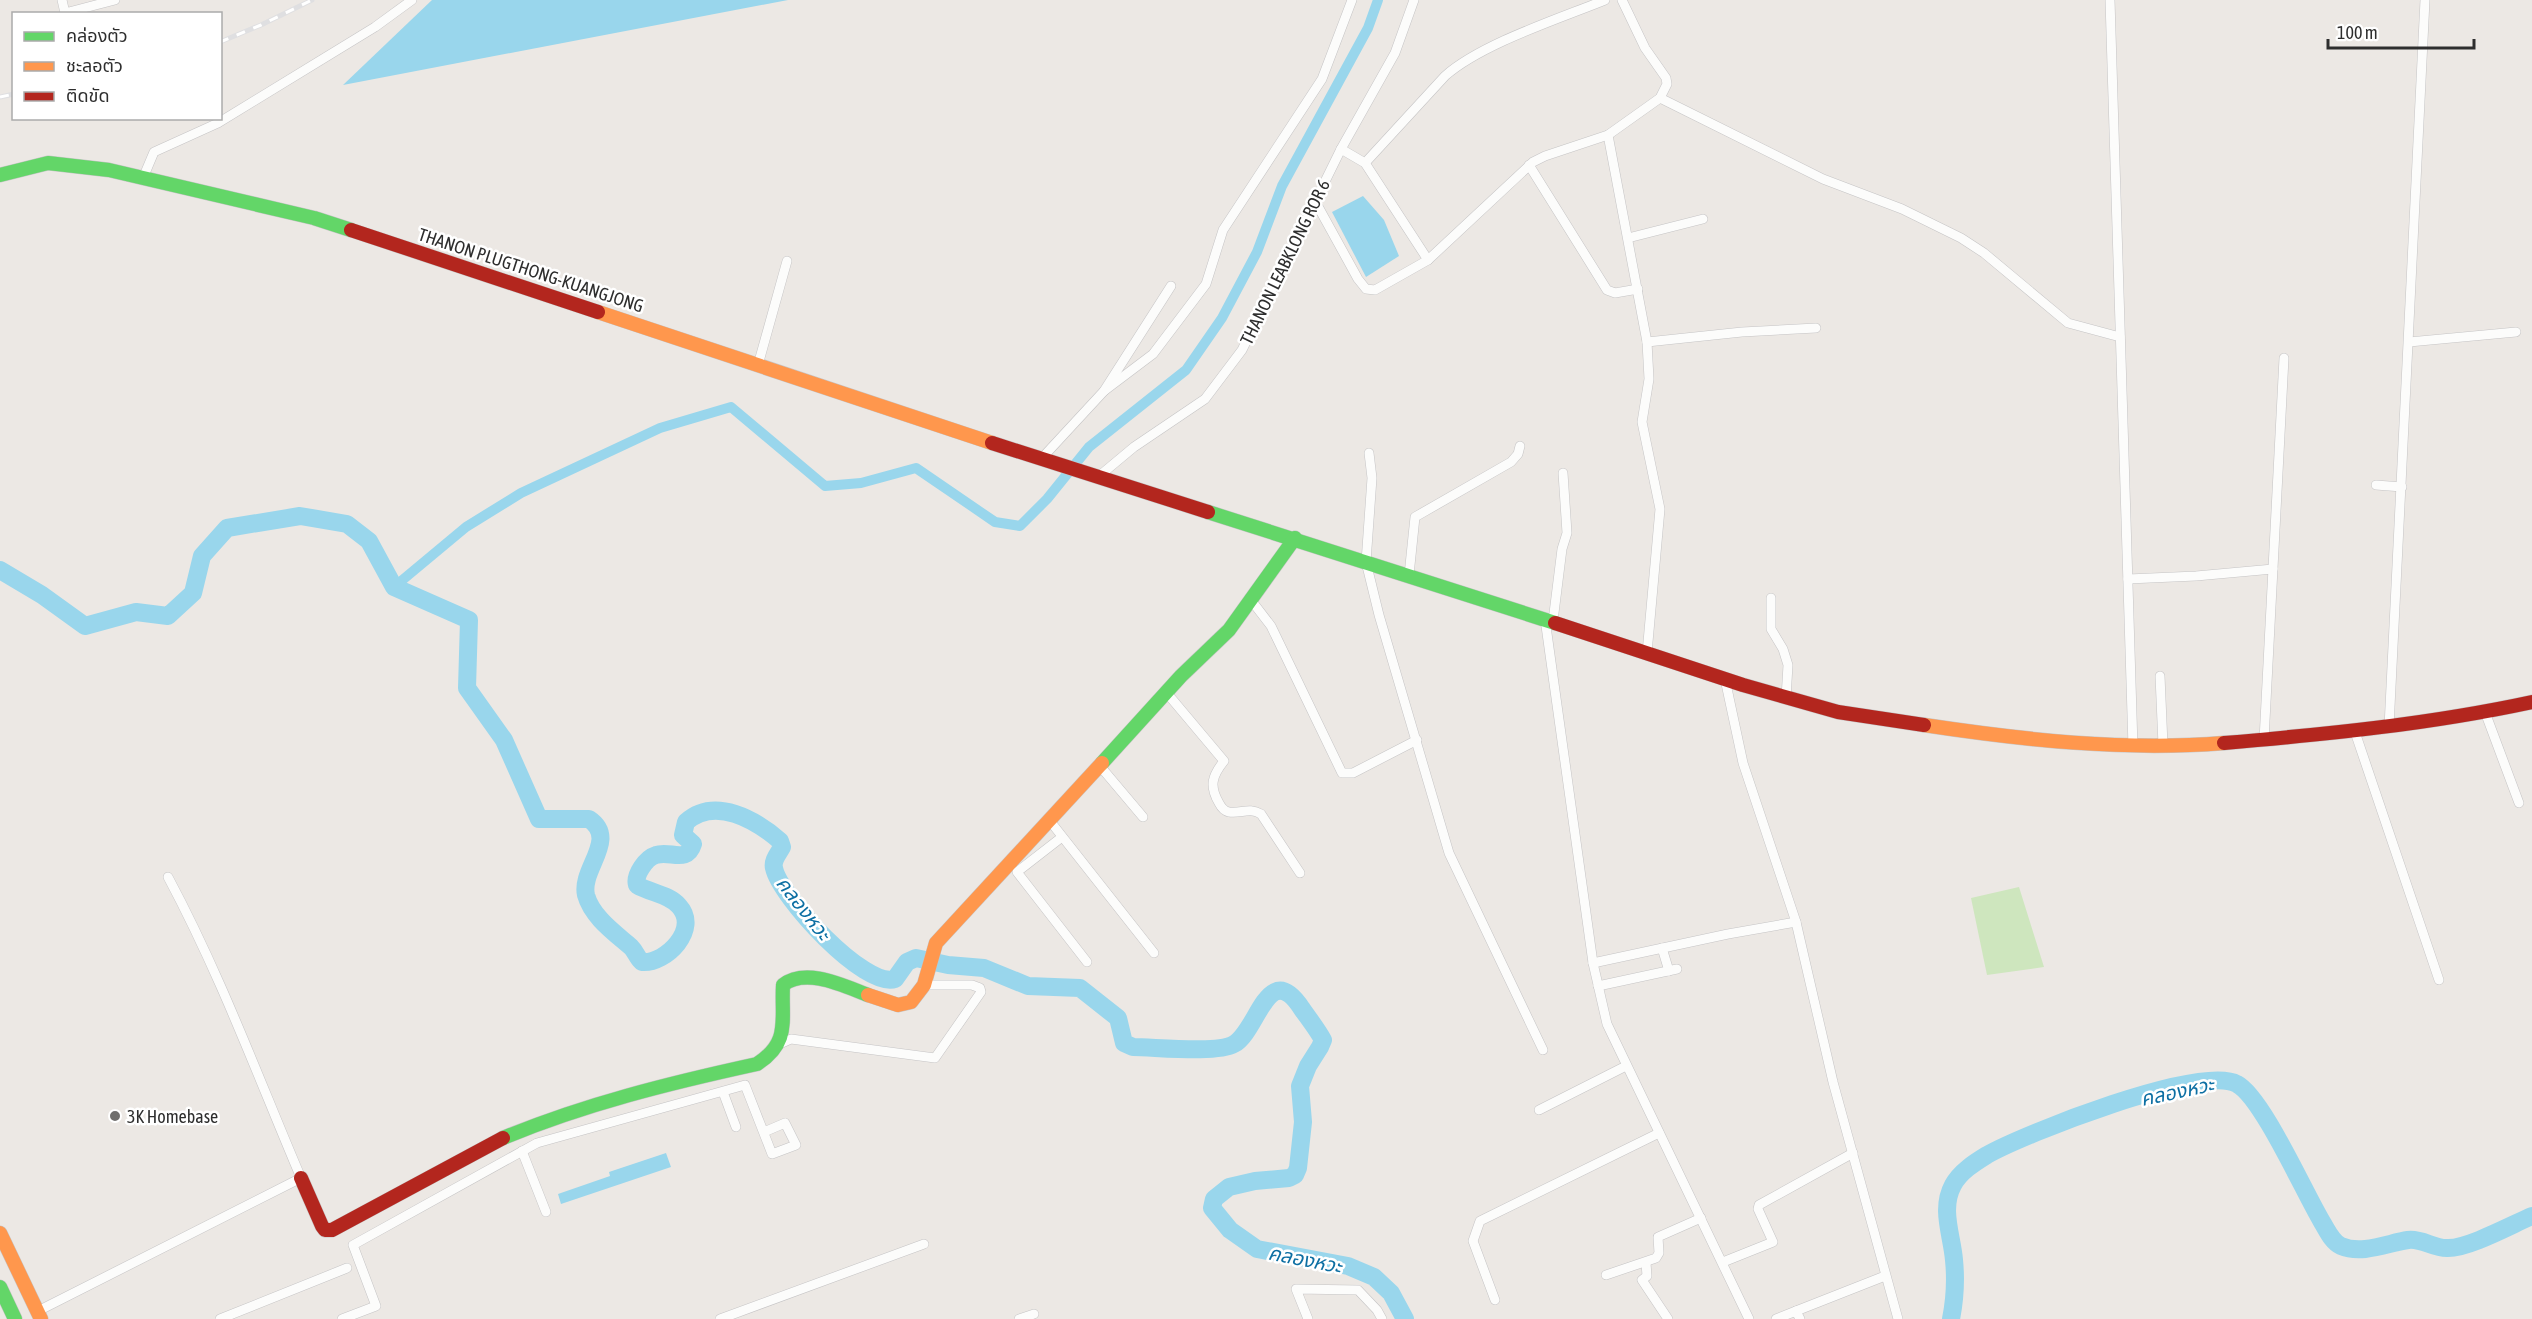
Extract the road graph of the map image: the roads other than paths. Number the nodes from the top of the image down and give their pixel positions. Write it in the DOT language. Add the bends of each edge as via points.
graph roads {
  1 [pos="115,0"];
  2 [pos="412,0"];
  3 [pos="1352,0"];
  4 [pos="1414,0"];
  5 [pos="1605,0"];
  6 [pos="1622,0"];
  7 [pos="2110,0"];
  8 [pos="2425,0"];
  9 [pos="72,12"];
  10 [pos="1659,98"];
  11 [pos="1608,135"];
  12 [pos="1341,149"];
  13 [pos="1365,163"];
  14 [pos="1529,165"];
  15 [pos="0,175"];
  16 [pos="143,178"];
  17 [pos="1316,201"];
  18 [pos="1703,219"];
  19 [pos="1628,237"];
  20 [pos="1428,260"];
  21 [pos="787,261"];
  22 [pos="1171,286"];
  23 [pos="1638,289"];
  24 [pos="1816,328"];
  25 [pos="2516,332"];
  26 [pos="2120,337"];
  27 [pos="1647,342"];
  28 [pos="2409,342"];
  29 [pos="2284,358"];
  30 [pos="758,365"];
  31 [pos="1104,391"];
  32 [pos="1520,446"];
  33 [pos="1369,453"];
  34 [pos="1042,458"];
  35 [pos="1563,473"];
  36 [pos="1098,477"];
  37 [pos="2376,485"];
  38 [pos="2402,487"];
  39 [pos="1295,538"];
  40 [pos="1366,562"];
  41 [pos="2273,569"];
  42 [pos="1409,575"];
  43 [pos="2128,579"];
  44 [pos="1771,598"];
  45 [pos="1251,600"];
  46 [pos="1549,620"];
  47 [pos="1647,653"];
  48 [pos="2160,676"];
  49 [pos="1725,679"];
  50 [pos="1166,692"];
  51 [pos="1786,698"];
  52 [pos="2532,702"];
  53 [pos="2485,712"];
  54 [pos="2389,727"];
  55 [pos="2355,732"];
  56 [pos="1416,740"];
  57 [pos="2264,740"];
  58 [pos="2163,745"];
  59 [pos="2133,747"];
  60 [pos="1100,766"];
  61 [pos="2519,803"];
  62 [pos="1143,817"];
  63 [pos="1050,821"];
  64 [pos="1062,837"];
  65 [pos="1300,873"];
  66 [pos="168,877"];
  67 [pos="1796,922"];
  68 [pos="1662,948"];
  69 [pos="1154,952"];
  70 [pos="1087,962"];
  71 [pos="1593,963"];
  72 [pos="2439,980"];
  73 [pos="925,983"];
  74 [pos="1598,986"];
  75 [pos="780,1044"];
  76 [pos="1543,1050"];
  77 [pos="1626,1066"];
  78 [pos="723,1092"];
  79 [pos="1539,1110"];
  80 [pos="736,1127"];
  81 [pos="764,1132"];
  82 [pos="1659,1133"];
  83 [pos="522,1151"];
  84 [pos="1852,1153"];
  85 [pos="301,1178"];
  86 [pos="546,1212"];
  87 [pos="1701,1218"];
  88 [pos="0,1233"];
  89 [pos="924,1244"];
  90 [pos="1723,1262"];
  91 [pos="1646,1263"];
  92 [pos="347,1268"];
  93 [pos="1606,1275"];
  94 [pos="1885,1276"];
  95 [pos="0,1287"];
  96 [pos="1495,1300"];
  97 [pos="1034,1314"];
  98 [pos="39,1315"];
  99 [pos="1798,1315"];
  100 [pos="15,1319"];
  101 [pos="220,1319"];
  102 [pos="342,1319"];
  103 [pos="720,1319"];
  104 [pos="1019,1319"];
  105 [pos="1308,1319"];
  106 [pos="1382,1319"];
  107 [pos="1668,1319"];
  108 [pos="1749,1319"];
  109 [pos="1776,1319"];
  110 [pos="1898,1319"];
  1 -- 9 [label="street"];
  2 -- 16 [label="street" via="218,123 154,152"];
  3 -- 31 [label="street" via="1322,79 1223,230 1206,284 1153,354"];
  4 -- 12 [label="street, THANON LEABKLONG ROR 6" via="1395,53"];
  5 -- 13 [label="street" via="1460,64"];
  6 -- 10 [label="street" via="1645,48 1666,78 1667,87"];
  7 -- 26 [label="street"];
  8 -- 28 [label="street"];
  10 -- 11 [label="street"];
  10 -- 26 [label="street" via="1823,179 1902,209 1961,238 2068,323"];
  11 -- 14 [label="street"];
  11 -- 19 [label="street"];
  12 -- 13 [label="street"];
  12 -- 17 [label="street, THANON LEABKLONG ROR 6"];
  13 -- 20 [label="street"];
  14 -- 20 [label="street"];
  14 -- 23 [label="street" via="1607,290 1615,293"];
  15 -- 16 [label="street, THANON PLUGTHONG-KUANGJONG" via="48,163"];
  16 -- 30 [label="street, THANON PLUGTHONG-KUANGJONG" via="314,218"];
  17 -- 20 [label="street" via="1366,289 1375,290"];
  17 -- 36 [label="street, THANON LEABKLONG ROR 6" via="1242,350 1205,399 1134,447"];
  18 -- 19 [label="street"];
  19 -- 23 [label="street"];
  21 -- 30 [label="street"];
  22 -- 31 [label="street"];
  23 -- 27 [label="street"];
  24 -- 27 [label="street"];
  25 -- 28 [label="street"];
  26 -- 43 [label="street"];
  27 -- 47 [label="street" via="1649,379 1642,422 1660,509"];
  28 -- 38 [label="street"];
  29 -- 41 [label="street"];
  30 -- 34 [label="street, THANON PLUGTHONG-KUANGJONG"];
  31 -- 34 [label="street"];
  32 -- 42 [label="street" via="1511,462 1416,517"];
  33 -- 40 [label="street" via="1372,478"];
  34 -- 36 [label="street, THANON PLUGTHONG-KUANGJONG"];
  35 -- 46 [label="street" via="1567,533"];
  36 -- 39 [label="street, THANON PLUGTHONG-KUANGJONG"];
  37 -- 38 [label="street"];
  38 -- 54 [label="street"];
  39 -- 40 [label="street, THANON PLUGTHONG-KUANGJONG"];
  39 -- 45 [label="street"];
  40 -- 42 [label="street, THANON PLUGTHONG-KUANGJONG"];
  40 -- 56 [label="street"];
  41 -- 43 [label="street"];
  41 -- 57 [label="street"];
  42 -- 46 [label="street, THANON PLUGTHONG-KUANGJONG"];
  43 -- 59 [label="street"];
  44 -- 51 [label="street" via="1771,628 1788,665"];
  45 -- 50 [label="street" via="1229,630"];
  45 -- 56 [label="street" via="1271,626 1342,773 1353,773"];
  46 -- 47 [label="street, THANON PLUGTHONG-KUANGJONG"];
  46 -- 71 [label="street"];
  47 -- 49 [label="street, THANON PLUGTHONG-KUANGJONG"];
  48 -- 58 [label="street"];
  49 -- 51 [label="street, THANON PLUGTHONG-KUANGJONG"];
  49 -- 67 [label="street" via="1743,763"];
  50 -- 60 [label="street"];
  50 -- 65 [label="street" via="1224,761 1212,783 1222,808 1261,814"];
  51 -- 59 [label="street, THANON PLUGTHONG-KUANGJONG" via="1838,712 2008,738"];
  52 -- 53 [label="street, THANON PLUGTHONG-KUANGJONG"];
  53 -- 54 [label="street, THANON PLUGTHONG-KUANGJONG"];
  53 -- 61 [label="street"];
  54 -- 55 [label="street, THANON PLUGTHONG-KUANGJONG"];
  55 -- 57 [label="street, THANON PLUGTHONG-KUANGJONG"];
  55 -- 72 [label="street"];
  56 -- 76 [label="street" via="1449,853"];
  57 -- 58 [label="street, THANON PLUGTHONG-KUANGJONG"];
  58 -- 59 [label="street, THANON PLUGTHONG-KUANGJONG"];
  60 -- 62 [label="street"];
  60 -- 63 [label="street"];
  63 -- 64 [label="street"];
  63 -- 73 [label="street" via="936,943"];
  64 -- 69 [label="street"];
  64 -- 70 [label="street" via="1017,872"];
  66 -- 85 [label="street" via="236,1019"];
  67 -- 68 [label="street"];
  67 -- 84 [label="street"];
  68 -- 71 [label="street"];
  68 -- 74 [label="street" via="1673,970"];
  71 -- 74 [label="street"];
  73 -- 75 [label="street" via="910,1002 898,1005 815,979 789,980 783,985 784,1030"];
  73 -- 75 [label="street" via="972,985 981,992 935,1058 791,1039"];
  74 -- 77 [label="street" via="1607,1024"];
  75 -- 85 [label="street" via="757,1064 626,1096 535,1125 461,1158 332,1230 323,1228"];
  77 -- 79 [label="street"];
  77 -- 82 [label="street"];
  78 -- 80 [label="street"];
  78 -- 81 [label="street" via="746,1085"];
  78 -- 83 [label="street" via="537,1143"];
  82 -- 87 [label="street"];
  82 -- 96 [label="street" via="1480,1221 1473,1241"];
  83 -- 86 [label="street"];
  83 -- 102 [label="street" via="353,1245 376,1306"];
  84 -- 90 [label="street" via="1759,1205 1773,1242"];
  84 -- 94 [label="street"];
  85 -- 98 [label="street"];
  87 -- 90 [label="street"];
  87 -- 91 [label="street" via="1658,1237 1658,1255"];
  88 -- 98 [label="street"];
  89 -- 103 [label="street"];
  90 -- 108 [label="street"];
  91 -- 93 [label="street"];
  91 -- 107 [label="street" via="1647,1276 1642,1280"];
  92 -- 101 [label="street"];
  94 -- 99 [label="street"];
  94 -- 110 [label="street"];
  95 -- 100 [label="street"];
  97 -- 104 [label="street"];
  99 -- 109 [label="street"];
  105 -- 106 [label="street" via="1296,1289 1358,1290"];
}
